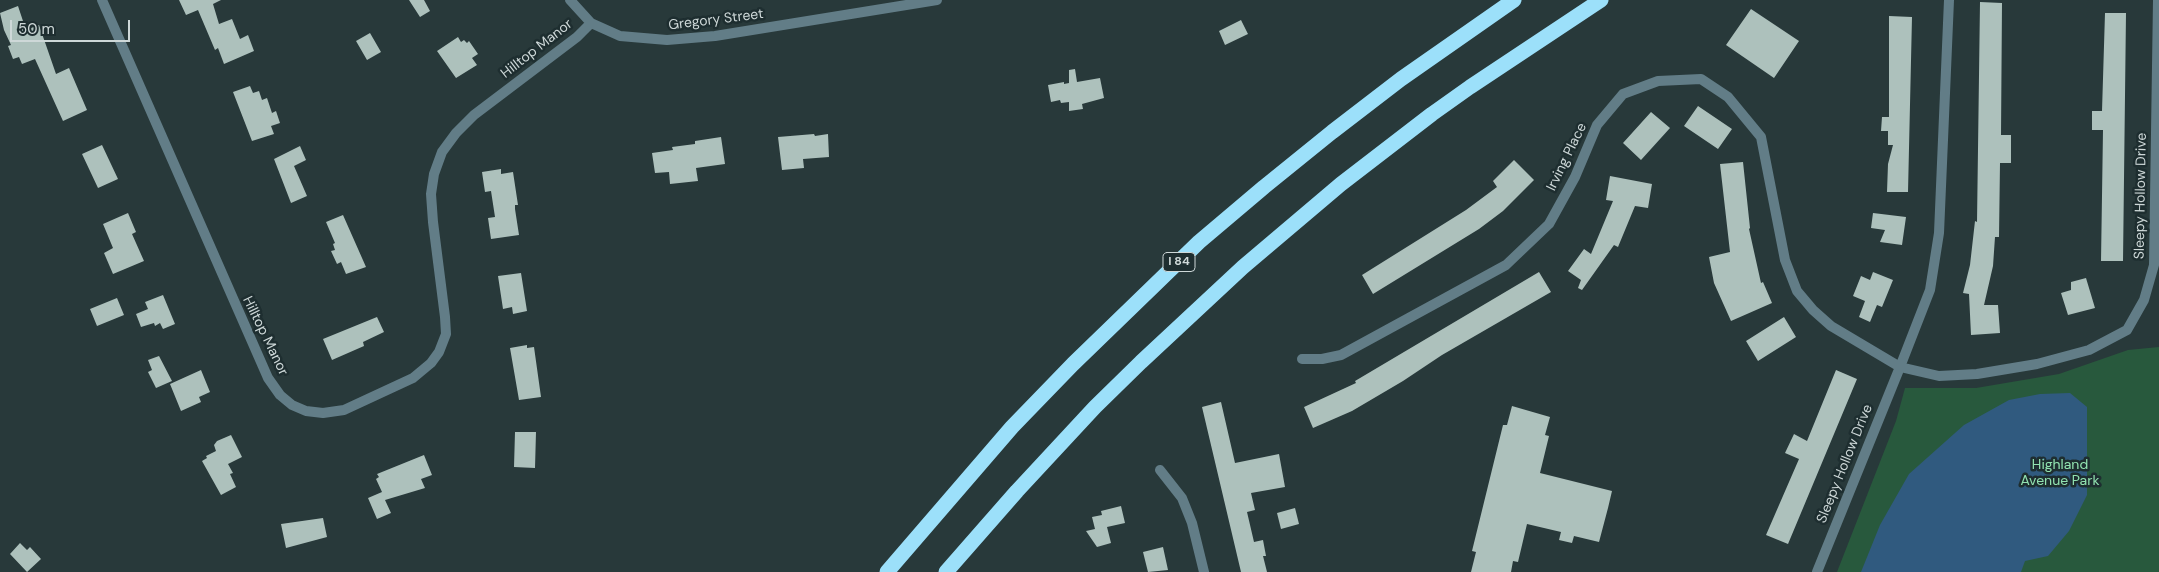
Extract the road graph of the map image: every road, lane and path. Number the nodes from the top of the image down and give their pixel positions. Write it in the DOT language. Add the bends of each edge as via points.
graph roads {
  1 [pos="102,0"];
  2 [pos="570,0"];
  3 [pos="937,0"];
  4 [pos="1514,0"];
  5 [pos="1601,0"];
  6 [pos="1949,0"];
  7 [pos="2158,0"];
  8 [pos="926,1"];
  9 [pos="591,23"];
  10 [pos="1302,359"];
  11 [pos="1900,367"];
  12 [pos="1160,470"];
  13 [pos="887,572"];
  14 [pos="946,572"];
  15 [pos="1204,572"];
  16 [pos="1817,572"];
  1 -- 9 [label="street, Hilltop Manor" via="268,378 292,405 323,413 344,410 413,378 439,352 446,334 431,194 442,152 474,115 577,38"];
  2 -- 9 [label="street, Gregory Street"];
  3 -- 8 [label="street, Gregory Street"];
  4 -- 13 [label="highway, I 84" via="1332,132 1200,242 1012,427"];
  5 -- 14 [label="highway" via="1432,114 1243,266 1095,407"];
  6 -- 11 [label="street, Sleepy Hollow Drive" via="1939,233 1930,290"];
  7 -- 11 [label="street, Sleepy Hollow Drive" via="2154,265 2144,300 2127,330 2089,350 1986,373 1939,376"];
  8 -- 9 [label="street, Gregory Street" via="715,36 666,40 620,36"];
  10 -- 11 [label="street, Irving Place" via="1341,355 1506,265 1549,224 1575,177 1597,125 1623,94 1658,81 1701,79 1728,97 1761,137 1785,260 1797,291 1832,326"];
  11 -- 16 [label="street, Sleepy Hollow Drive"];
  12 -- 15 [label="street" via="1182,498"];
}
